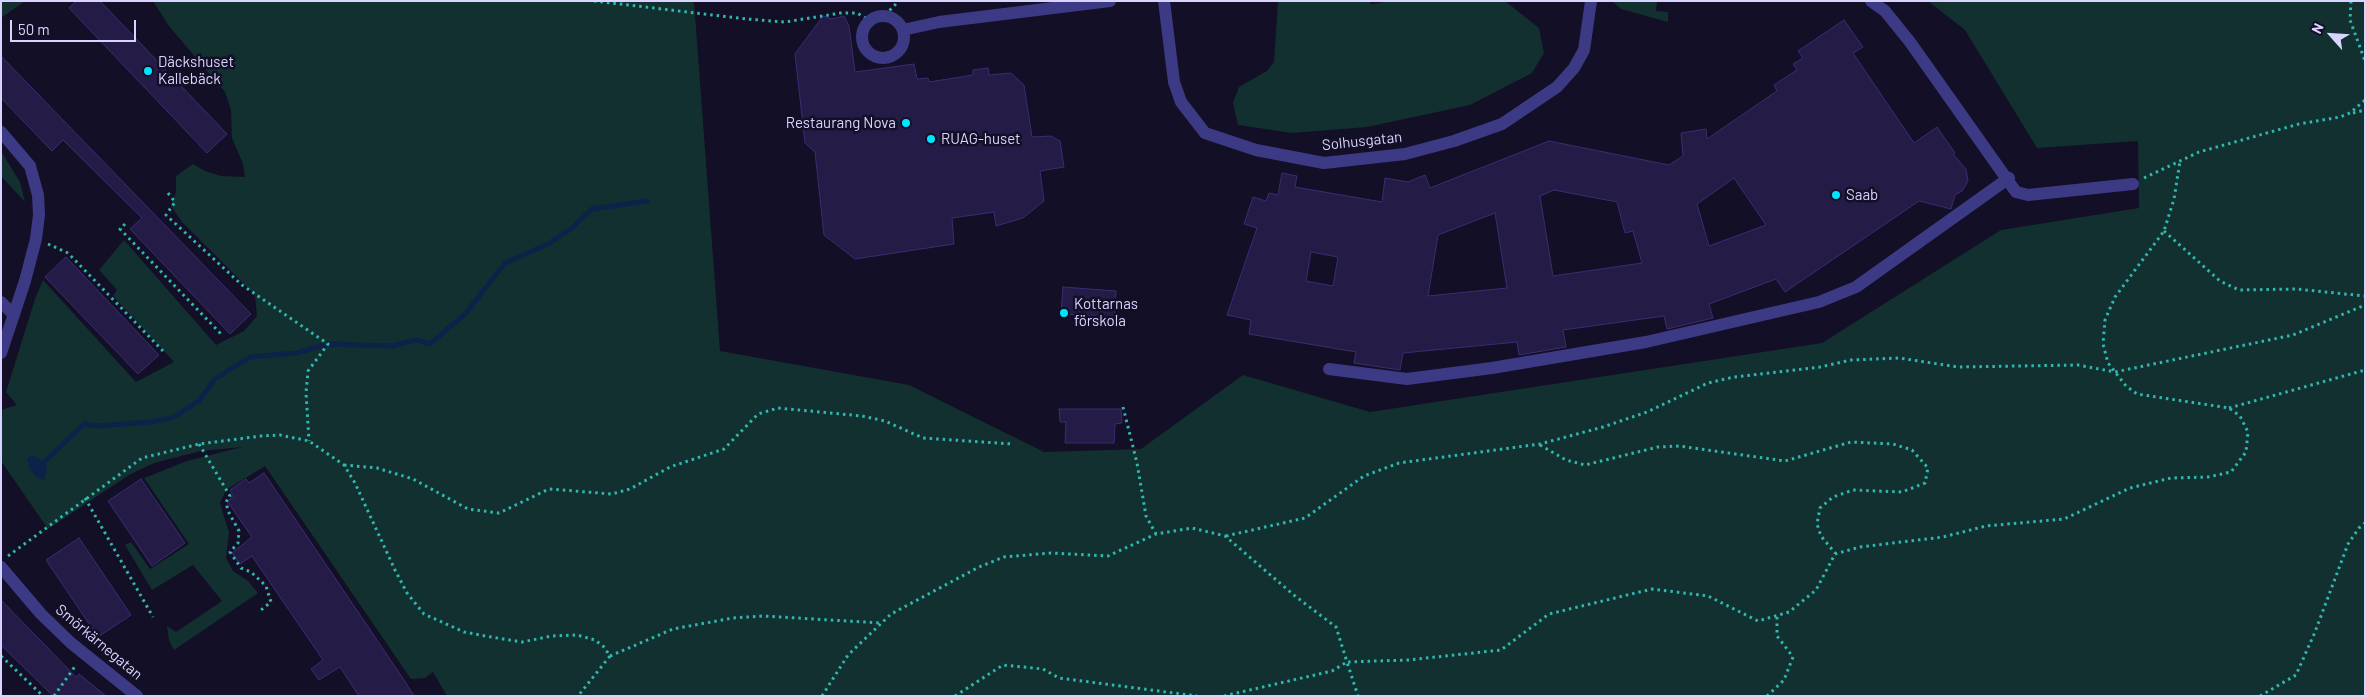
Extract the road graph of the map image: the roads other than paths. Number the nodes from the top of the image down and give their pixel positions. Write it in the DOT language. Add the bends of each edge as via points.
graph roads {
  1 [pos="1110,1"];
  2 [pos="1164,1"];
  3 [pos="1591,1"];
  4 [pos="1871,1"];
  5 [pos="903,30"];
  6 [pos="1,132"];
  7 [pos="2009,178"];
  8 [pos="2132,184"];
  9 [pos="1,302"];
  10 [pos="14,315"];
  11 [pos="1,353"];
  12 [pos="1329,369"];
  13 [pos="3,574"];
  14 [pos="137,696"];
  1 -- 5 [label="street" via="939,22"];
  2 -- 3 [label="street, Solhusgatan" via="1174,82 1181,102 1205,133 1256,150 1324,163 1406,154 1454,141 1509,119 1557,87 1574,68 1584,50"];
  4 -- 7 [label="street" via="1885,11 1910,42"];
  5 -- 5 [label="street" via="899,23 885,15 869,20 864,27 862,43 866,50 881,58 890,57 902,46"];
  6 -- 10 [label="street" via="30,166 39,215 36,239"];
  7 -- 8 [label="street" via="2016,192 2028,195"];
  7 -- 12 [label="street" via="1856,287 1820,302 1646,342 1492,368 1407,379"];
  9 -- 10 [label="street"];
  10 -- 11 [label="street"];
  13 -- 14 [label="street, Smörkärnegatan" via="84,654"];
}
